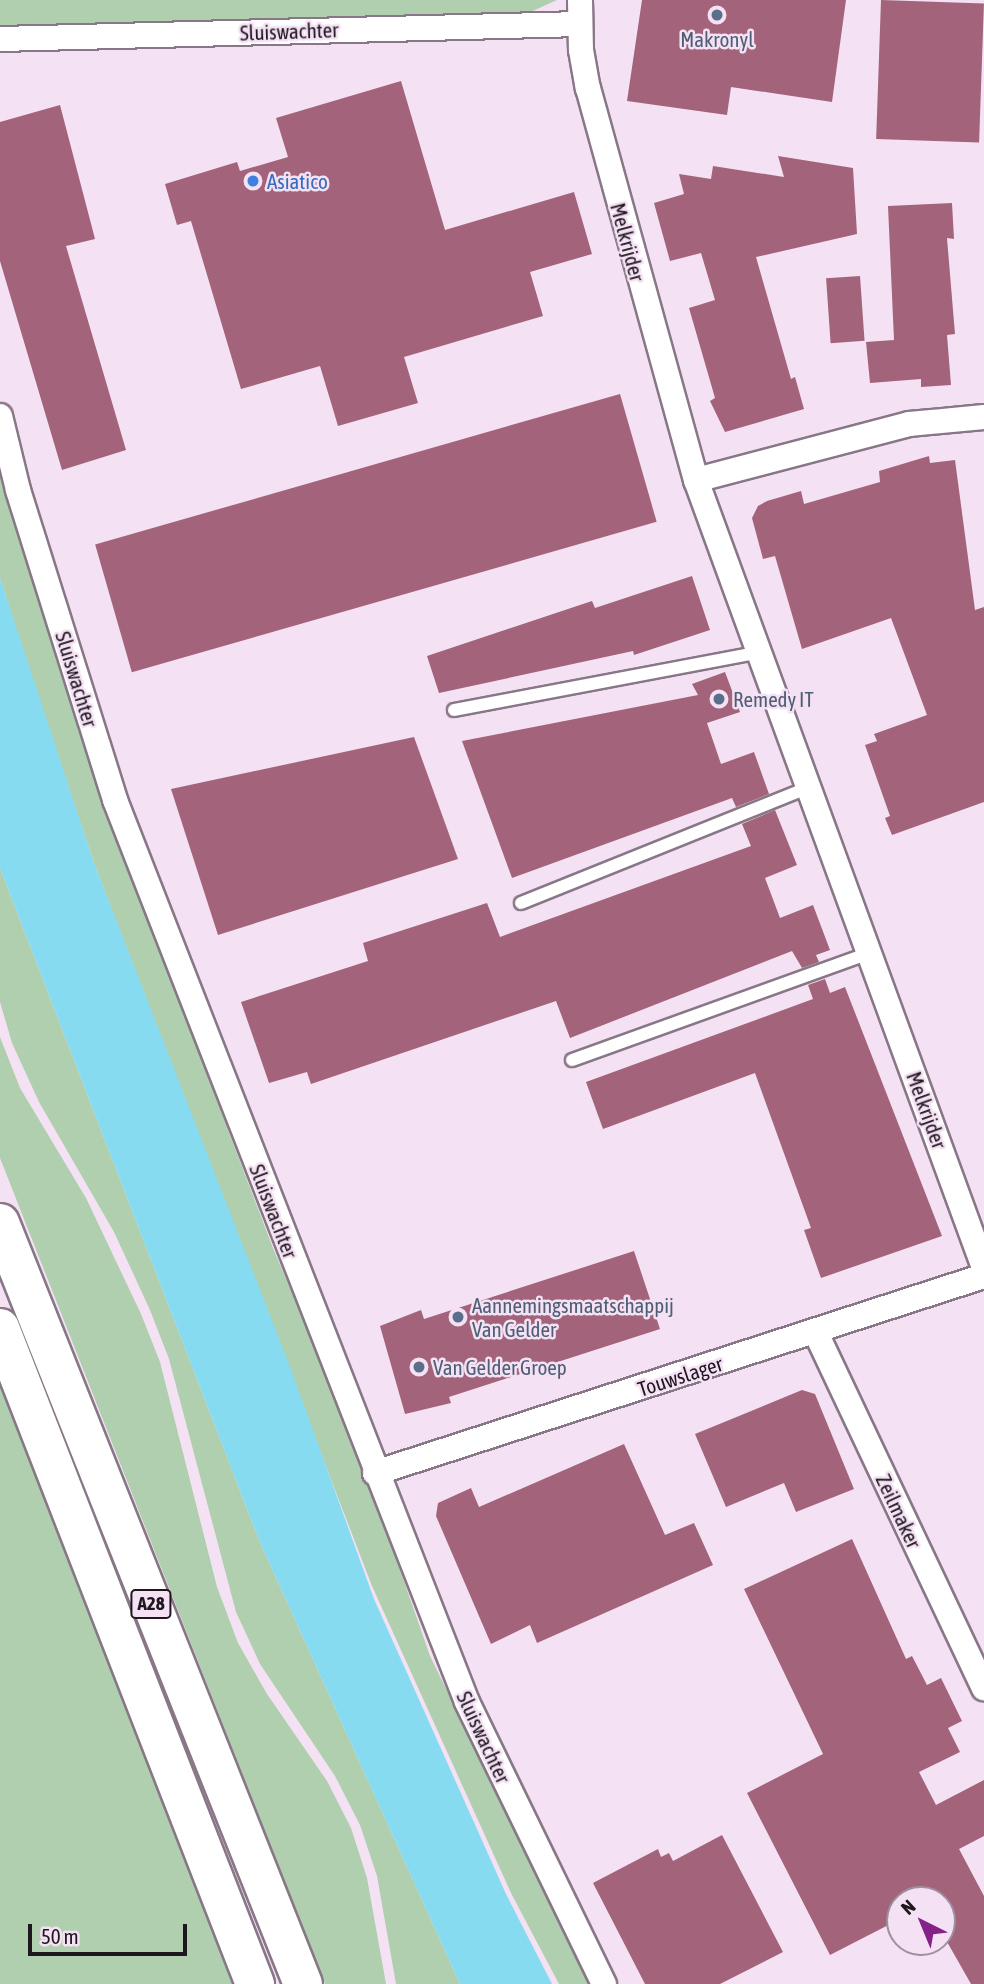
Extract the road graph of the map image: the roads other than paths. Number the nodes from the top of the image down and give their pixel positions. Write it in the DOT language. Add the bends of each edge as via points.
graph roads {
  1 [pos="579,12"];
  2 [pos="0,39"];
  3 [pos="0,416"];
  4 [pos="984,417"];
  5 [pos="696,480"];
  6 [pos="760,652"];
  7 [pos="454,710"];
  8 [pos="810,786"];
  9 [pos="521,903"];
  10 [pos="870,953"];
  11 [pos="572,1060"];
  12 [pos="0,1223"];
  13 [pos="984,1268"];
  14 [pos="984,1276"];
  15 [pos="0,1328"];
  16 [pos="816,1333"];
  17 [pos="375,1473"];
  18 [pos="984,1688"];
  19 [pos="255,1984"];
  20 [pos="303,1984"];
  21 [pos="604,1984"];
  1 -- 2 [label="street, Sluiswachter"];
  1 -- 5 [label="street, Melkrijder" via="597,124"];
  3 -- 17 [label="street, Sluiswachter" via="18,490 115,800"];
  4 -- 5 [label="street" via="909,424"];
  5 -- 6 [label="street, Melkrijder"];
  6 -- 7 [label="lane"];
  6 -- 8 [label="street, Melkrijder"];
  8 -- 9 [label="lane"];
  8 -- 10 [label="street, Melkrijder"];
  10 -- 11 [label="lane"];
  10 -- 13 [label="street, Melkrijder"];
  12 -- 20 [label="highway, A28"];
  14 -- 16 [label="street, Touwslager"];
  15 -- 19 [label="highway, A28"];
  16 -- 17 [label="street, Touwslager"];
  16 -- 18 [label="street, Zeilmaker"];
  17 -- 21 [label="street, Sluiswachter" via="467,1702"];
}
